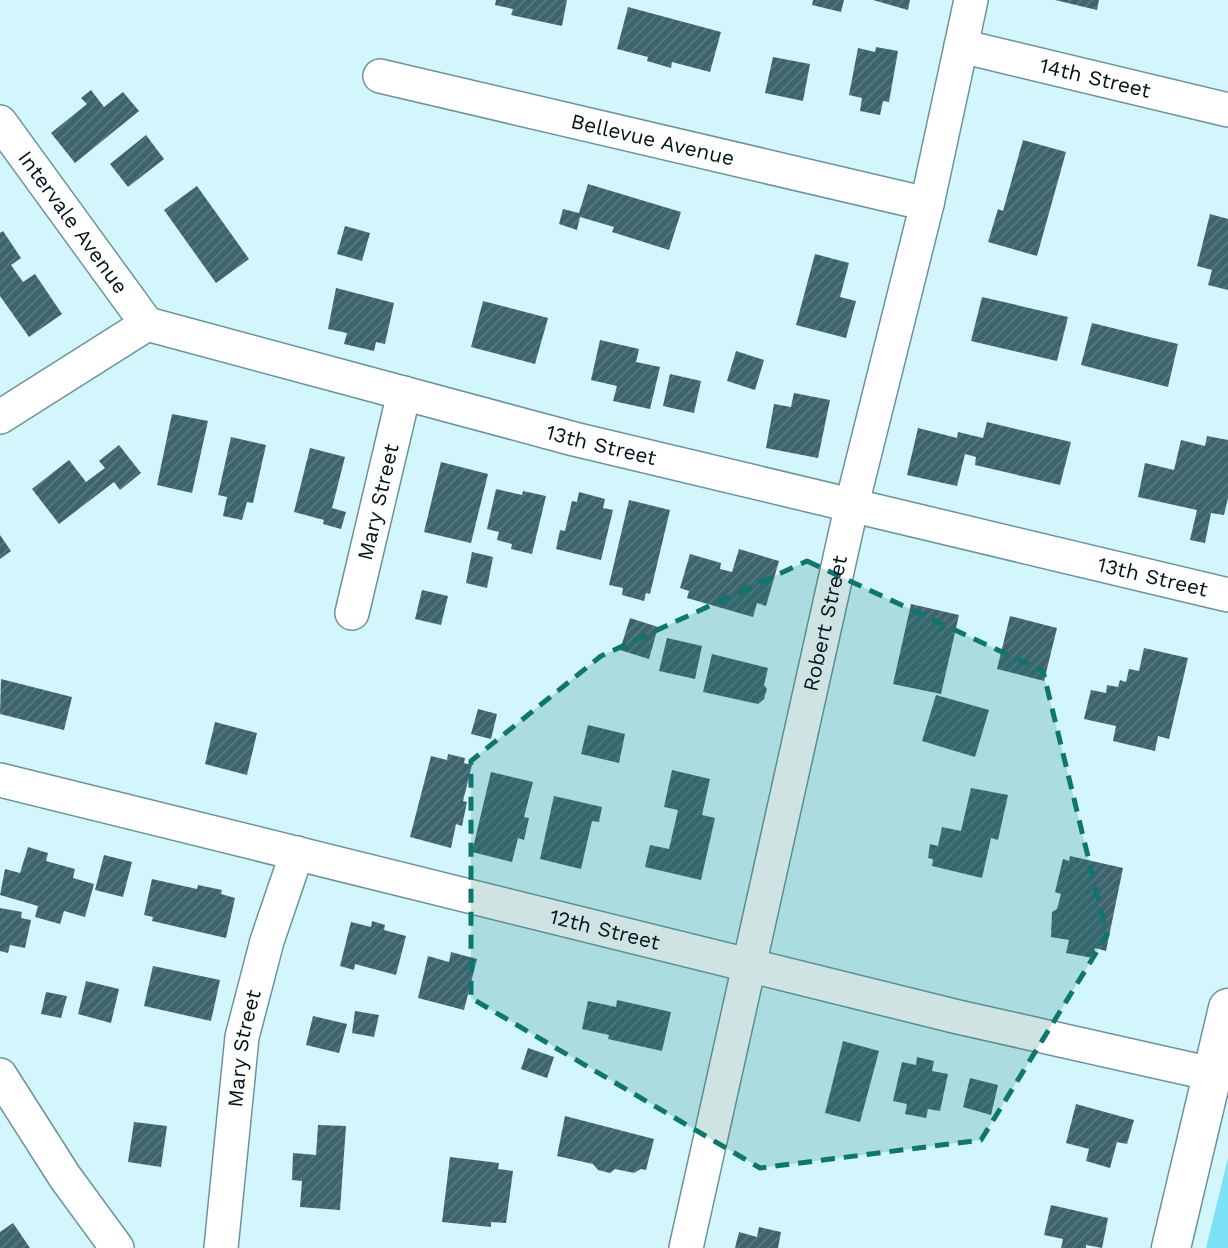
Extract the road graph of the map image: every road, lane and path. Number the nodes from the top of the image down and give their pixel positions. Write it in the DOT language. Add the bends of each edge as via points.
graph roads {
  1 [pos="971,0"];
  2 [pos="961,46"];
  3 [pos="380,76"];
  4 [pos="1228,110"];
  5 [pos="0,122"];
  6 [pos="927,204"];
  7 [pos="147,324"];
  8 [pos="404,393"];
  9 [pos="0,417"];
  10 [pos="852,504"];
  11 [pos="1228,595"];
  12 [pos="352,613"];
  13 [pos="0,780"];
  14 [pos="297,853"];
  15 [pos="748,964"];
  16 [pos="1228,1008"];
  17 [pos="1212,1074"];
  18 [pos="0,1075"];
  19 [pos="117,1248"];
  20 [pos="221,1248"];
  21 [pos="685,1248"];
  22 [pos="1171,1248"];
  1 -- 2 [label="street, Robert Street"];
  2 -- 4 [label="street, 14th Street"];
  2 -- 6 [label="street, Robert Street"];
  3 -- 6 [label="street, Bellevue Avenue"];
  5 -- 7 [label="street, Intervale Avenue"];
  6 -- 10 [label="street, Robert Street"];
  7 -- 8 [label="street, 13th Street"];
  7 -- 9 [label="street"];
  8 -- 10 [label="street, 13th Street" via="575,439"];
  8 -- 12 [label="street, Mary Street"];
  10 -- 11 [label="street, 13th Street"];
  10 -- 15 [label="street, Robert Street"];
  13 -- 14 [label="street, 12th Street"];
  14 -- 15 [label="street, 12th Street"];
  14 -- 20 [label="street, Mary Street" via="267,941 242,1037"];
  15 -- 17 [label="street, 12th Street"];
  15 -- 21 [label="street, Robert Street"];
  16 -- 17 [label="highway"];
  17 -- 22 [label="highway"];
  18 -- 19 [label="street"];
}
